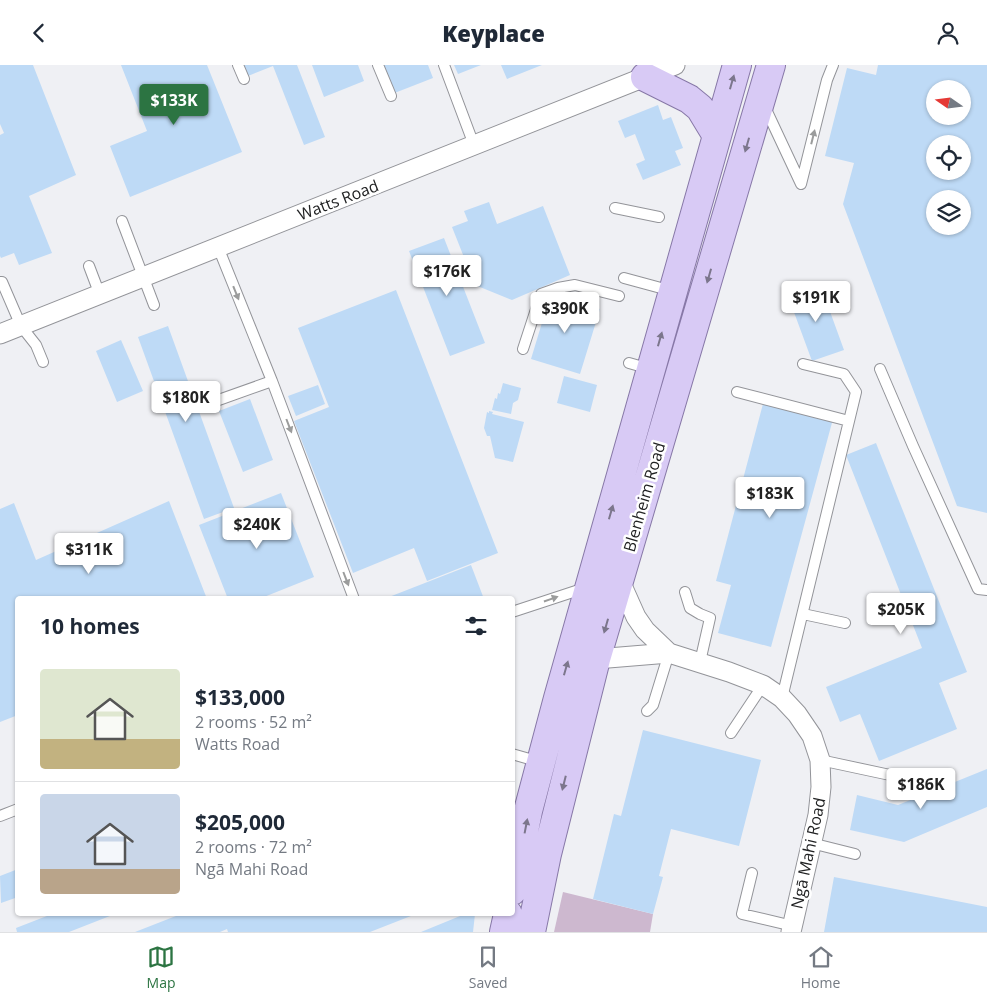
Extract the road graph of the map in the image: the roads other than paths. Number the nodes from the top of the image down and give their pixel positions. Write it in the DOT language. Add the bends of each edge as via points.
graph roads {
  1 [pos="238,65"];
  2 [pos="378,65"];
  3 [pos="444,65"];
  4 [pos="737,65"];
  5 [pos="771,65"];
  6 [pos="833,65"];
  7 [pos="659,70"];
  8 [pos="244,79"];
  9 [pos="391,96"];
  10 [pos="762,99"];
  11 [pos="717,136"];
  12 [pos="474,145"];
  13 [pos="614,208"];
  14 [pos="659,217"];
  15 [pos="122,221"];
  16 [pos="218,247"];
  17 [pos="88,266"];
  18 [pos="144,277"];
  19 [pos="624,278"];
  20 [pos="0,283"];
  21 [pos="673,292"];
  22 [pos="100,295"];
  23 [pos="619,296"];
  24 [pos="154,305"];
  25 [pos="21,326"];
  26 [pos="0,334"];
  27 [pos="523,349"];
  28 [pos="43,362"];
  29 [pos="803,364"];
  30 [pos="880,369"];
  31 [pos="272,381"];
  32 [pos="737,392"];
  33 [pos="213,402"];
  34 [pos="849,421"];
  35 [pos="830,501"];
  36 [pos="841,504"];
  37 [pos="620,579"];
  38 [pos="590,586"];
  39 [pos="987,590"];
  40 [pos="685,592"];
  41 [pos="353,596"];
  42 [pos="515,611"];
  43 [pos="803,613"];
  44 [pos="845,623"];
  45 [pos="669,653"];
  46 [pos="596,659"];
  47 [pos="700,663"];
  48 [pos="763,685"];
  49 [pos="782,698"];
  50 [pos="647,711"];
  51 [pos="731,733"];
  52 [pos="515,754"];
  53 [pos="820,760"];
  54 [pos="541,762"];
  55 [pos="904,778"];
  56 [pos="15,810"];
  57 [pos="0,816"];
  58 [pos="811,843"];
  59 [pos="855,854"];
  60 [pos="752,873"];
  61 [pos="515,878"];
  62 [pos="515,888"];
  63 [pos="539,892"];
  64 [pos="508,916"];
  65 [pos="792,929"];
  66 [pos="504,932"];
  67 [pos="531,932"];
  1 -- 8 [label="lane"];
  2 -- 9 [label="lane"];
  3 -- 12 [label="lane"];
  11 -- 4 [label="main road, Blenheim Road, one-way"];
  5 -- 10 [label="main road, Blenheim Road"];
  10 -- 6 [label="lane, one-way" via="800,184"];
  7 -- 11 [label="main road" via="700,108"];
  7 -- 12 [label="street, Watts Road"];
  10 -- 37 [label="main road, Blenheim Road, one-way"];
  11 -- 21 [label="main road, Blenheim Road"];
  12 -- 16 [label="street, Watts Road"];
  13 -- 14 [label="lane"];
  15 -- 18 [label="lane"];
  16 -- 18 [label="street, Watts Road"];
  16 -- 31 [label="lane, one-way"];
  17 -- 22 [label="lane"];
  18 -- 22 [label="street, Watts Road"];
  18 -- 24 [label="lane"];
  19 -- 21 [label="lane"];
  20 -- 25 [label="lane"];
  38 -- 21 [label="main road, Blenheim Road, one-way" via="640,366"];
  22 -- 25 [label="street, Watts Road"];
  23 -- 27 [label="lane" via="575,285 541,294"];
  25 -- 26 [label="street, Watts Road"];
  25 -- 28 [label="lane" via="36,345"];
  29 -- 34 [label="lane" via="844,374 856,392"];
  30 -- 39 [label="lane" via="978,589"];
  31 -- 33 [label="lane"];
  31 -- 41 [label="lane, one-way"];
  32 -- 34 [label="lane"];
  34 -- 35 [label="lane"];
  35 -- 36 [label="lane"];
  35 -- 43 [label="lane"];
  37 -- 45 [label="street, Ngā Mahi Road" via="636,617"];
  37 -- 46 [label="main road, Blenheim Road, one-way"];
  42 -- 38 [label="lane, one-way"];
  54 -- 38 [label="main road, Blenheim Road, one-way"];
  40 -- 47 [label="lane" via="690,608 710,618"];
  43 -- 44 [label="lane"];
  43 -- 49 [label="lane"];
  45 -- 46 [label="street, Ngā Mahi Road"];
  45 -- 47 [label="street, Ngā Mahi Road"];
  45 -- 50 [label="lane" via="653,705"];
  46 -- 63 [label="main road, Blenheim Road, one-way"];
  47 -- 48 [label="street, Ngā Mahi Road"];
  48 -- 49 [label="street, Ngā Mahi Road"];
  48 -- 51 [label="lane"];
  49 -- 53 [label="street, Ngā Mahi Road" via="812,736"];
  52 -- 54 [label="lane"];
  53 -- 55 [label="lane"];
  53 -- 58 [label="street, Ngā Mahi Road" via="818,815"];
  61 -- 54 [label="main road, Blenheim Road, one-way"];
  56 -- 57 [label="lane"];
  58 -- 59 [label="lane"];
  58 -- 65 [label="street, Ngā Mahi Road"];
  60 -- 65 [label="lane" via="742,914"];
  62 -- 63 [label="main road"];
  63 -- 67 [label="main road, Blenheim Road"];
  64 -- 66 [label="main road"];
}
